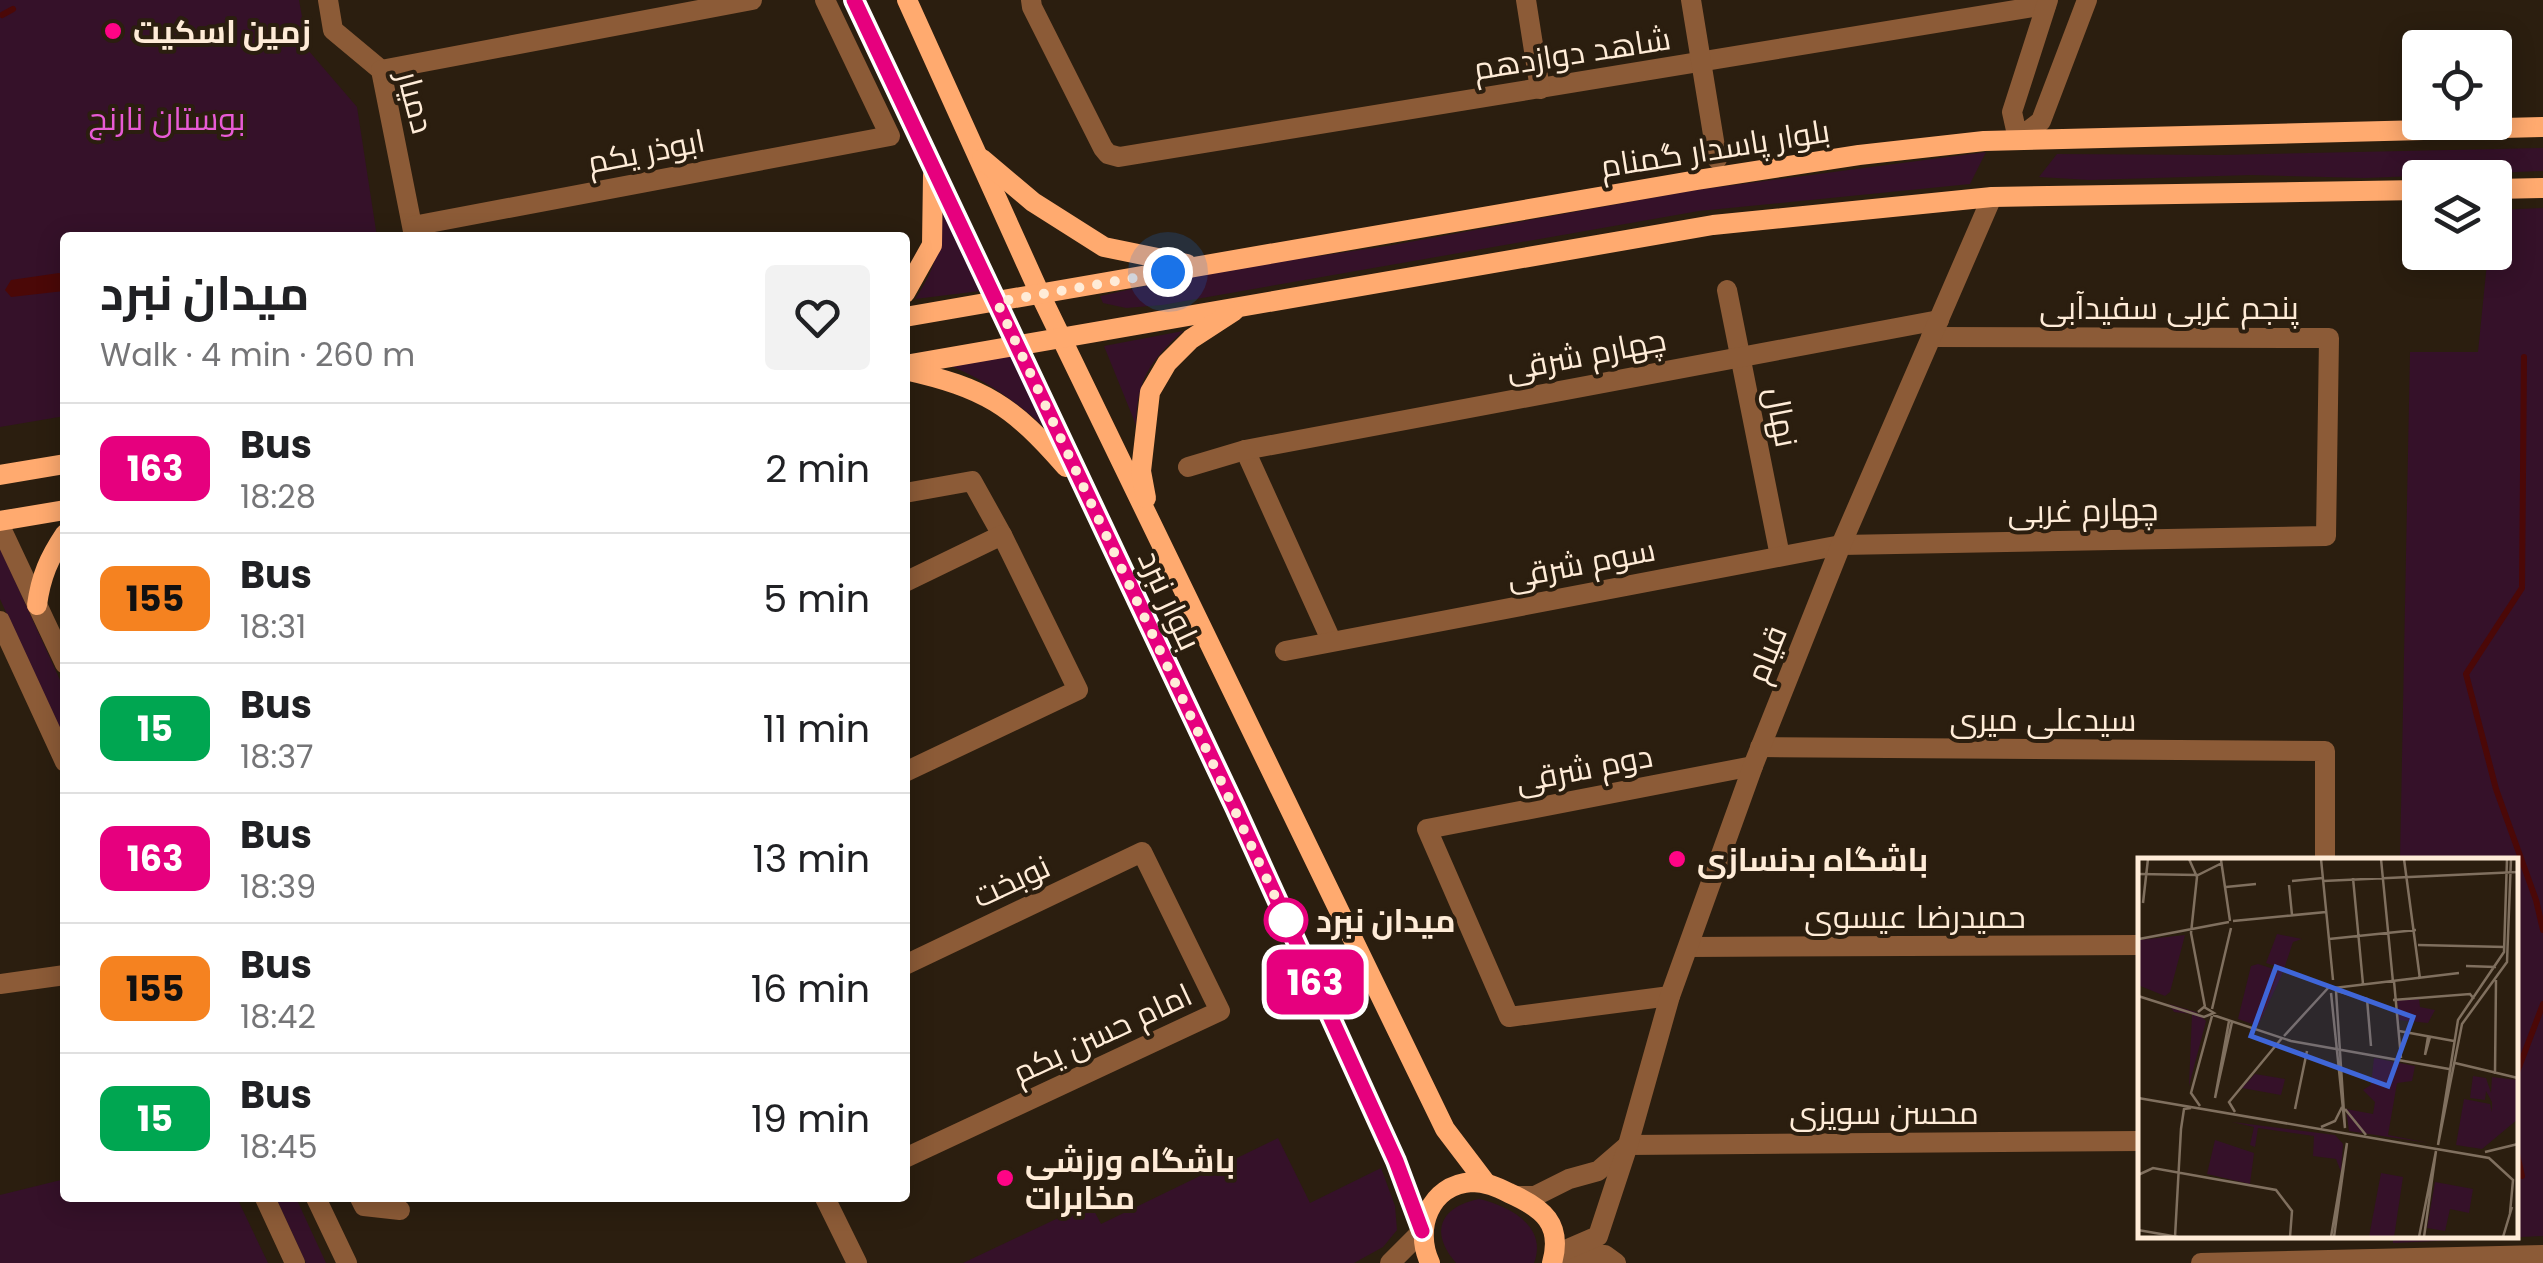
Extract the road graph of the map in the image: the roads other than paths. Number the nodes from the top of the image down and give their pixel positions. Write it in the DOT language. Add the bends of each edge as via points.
graph roads {
  1 [pos="328,0"];
  2 [pos="752,0"];
  3 [pos="825,0"];
  4 [pos="854,0"];
  5 [pos="907,0"];
  6 [pos="1032,0"];
  7 [pos="1526,0"];
  8 [pos="1691,0"];
  9 [pos="2087,0"];
  10 [pos="2047,2"];
  11 [pos="1701,62"];
  12 [pos="382,70"];
  13 [pos="1540,89"];
  14 [pos="2543,127"];
  15 [pos="2018,139"];
  16 [pos="977,154"];
  17 [pos="1718,159"];
  18 [pos="934,168"];
  19 [pos="2543,188"];
  20 [pos="2512,189"];
  21 [pos="2402,190"];
  22 [pos="1992,197"];
  23 [pos="414,232"];
  24 [pos="1200,266"];
  25 [pos="910,283"];
  26 [pos="1726,290"];
  27 [pos="1040,294"];
  28 [pos="997,302"];
  29 [pos="1240,307"];
  30 [pos="910,316"];
  31 [pos="1935,328"];
  32 [pos="1062,338"];
  33 [pos="1016,346"];
  34 [pos="1740,356"];
  35 [pos="910,367"];
  36 [pos="910,369"];
  37 [pos="1245,450"];
  38 [pos="60,465"];
  39 [pos="1188,467"];
  40 [pos="0,475"];
  41 [pos="1084,488"];
  42 [pos="910,492"];
  43 [pos="60,512"];
  44 [pos="1151,525"];
  45 [pos="2,530"];
  46 [pos="1002,535"];
  47 [pos="2326,536"];
  48 [pos="60,541"];
  49 [pos="1841,544"];
  50 [pos="1780,556"];
  51 [pos="910,580"];
  52 [pos="37,605"];
  53 [pos="0,621"];
  54 [pos="1331,640"];
  55 [pos="1285,651"];
  56 [pos="60,653"];
  57 [pos="60,751"];
  58 [pos="1757,756"];
  59 [pos="910,770"];
  60 [pos="1142,852"];
  61 [pos="2325,858"];
  62 [pos="2138,945"];
  63 [pos="1689,947"];
  64 [pos="910,963"];
  65 [pos="60,976"];
  66 [pos="0,984"];
  67 [pos="1670,996"];
  68 [pos="2138,1141"];
  69 [pos="1628,1145"];
  70 [pos="910,1156"];
  71 [pos="1486,1183"];
  72 [pos="1516,1196"];
  73 [pos="267,1202"];
  74 [pos="318,1202"];
  75 [pos="362,1202"];
  76 [pos="827,1202"];
  77 [pos="400,1210"];
  78 [pos="1422,1231"];
  79 [pos="2543,1256"];
  80 [pos="1553,1259"];
  81 [pos="295,1263"];
  82 [pos="347,1263"];
  83 [pos="857,1263"];
  84 [pos="1390,1263"];
  85 [pos="1430,1263"];
  86 [pos="1616,1263"];
  87 [pos="2201,1263"];
  1 -- 12 [label="street, دمیار" via="333,30"];
  2 -- 12 [label="street"];
  3 -- 23 [label="street, ابوذر یکم" via="890,136"];
  4 -- 18 [label="main road, بلوار نبرد"];
  5 -- 16 [label="main road, بلوار نبرد"];
  6 -- 13 [label="street, شاهد دوازدهم" via="1108,154 1120,157"];
  7 -- 13 [label="street"];
  8 -- 11 [label="street"];
  9 -- 15 [label="street" via="2041,120"];
  10 -- 11 [label="street, شاهد دوازدهم"];
  10 -- 15 [label="street" via="2012,112"];
  11 -- 13 [label="street, شاهد دوازدهم"];
  11 -- 17 [label="street"];
  12 -- 23 [label="street, دمیار"];
  14 -- 15 [label="main road, بلوار پاسدار گمنام"];
  15 -- 24 [label="main road, بلوار پاسدار گمنام" via="1819,161"];
  16 -- 24 [label="main road" via="1033,202 1104,247"];
  16 -- 27 [label="main road, بلوار نبرد"];
  18 -- 25 [label="main road" via="932,245"];
  18 -- 28 [label="main road, بلوار نبرد"];
  19 -- 20 [label="main road"];
  21 -- 22 [label="main road"];
  22 -- 29 [label="main road" via="1713,225"];
  22 -- 31 [label="street, قیام"];
  24 -- 27 [label="main road, بلوار پاسدار گمنام"];
  26 -- 34 [label="street, نهال"];
  27 -- 28 [label="main road, بلوار پاسدار گمنام"];
  27 -- 32 [label="main road, بلوار نبرد"];
  28 -- 30 [label="main road, بلوار پاسدار گمنام"];
  28 -- 33 [label="main road, بلوار نبرد"];
  29 -- 32 [label="main road"];
  29 -- 44 [label="main road" via="1190,340 1150,392 1142,471"];
  31 -- 34 [label="street, چهارم شرقی"];
  31 -- 47 [label="street, پنجم غربی سفیدآبی" via="2329,338"];
  31 -- 49 [label="street, قیام"];
  32 -- 33 [label="main road"];
  32 -- 44 [label="main road, بلوار نبرد"];
  33 -- 35 [label="main road"];
  33 -- 41 [label="main road, بلوار نبرد"];
  34 -- 37 [label="street, چهارم شرقی"];
  34 -- 50 [label="street, نهال"];
  36 -- 41 [label="main road" via="988,395 1032,428"];
  37 -- 39 [label="street, چهارم شرقی"];
  37 -- 54 [label="street"];
  38 -- 40 [label="main road"];
  41 -- 78 [label="main road, بلوار نبرد" via="1235,807"];
  42 -- 46 [label="street" via="972,481"];
  43 -- 45 [label="main road"];
  44 -- 71 [label="main road, بلوار نبرد" via="1445,1130"];
  45 -- 52 [label="street"];
  46 -- 51 [label="street"];
  46 -- 59 [label="street" via="1078,690"];
  47 -- 49 [label="street, چهارم غربی"];
  48 -- 52 [label="main road" via="40,579"];
  49 -- 50 [label="street, سوم شرقی"];
  49 -- 58 [label="street, قیام"];
  50 -- 54 [label="street, سوم شرقی"];
  52 -- 56 [label="street"];
  53 -- 57 [label="street"];
  54 -- 55 [label="street, سوم شرقی"];
  58 -- 61 [label="street, سیدعلی میری" via="2325,751"];
  58 -- 63 [label="street, قیام"];
  58 -- 67 [label="street, دوم شرقی" via="1427,829 1509,1017"];
  60 -- 64 [label="street, نوبخت"];
  60 -- 70 [label="street, امام حسن یکم" via="1220,1011"];
  62 -- 63 [label="street, حمیدرضا عیسوی"];
  63 -- 67 [label="street, قیام"];
  65 -- 66 [label="street"];
  67 -- 69 [label="street, قیام"];
  68 -- 69 [label="street, محسن سویزی"];
  69 -- 72 [label="street" via="1598,1171 1534,1196"];
  69 -- 80 [label="street, قیام" via="1598,1236"];
  71 -- 72 [label="main road"];
  71 -- 78 [label="main road" via="1468,1182 1436,1198"];
  72 -- 80 [label="main road" via="1552,1225"];
  73 -- 81 [label="street"];
  74 -- 82 [label="street"];
  75 -- 77 [label="street"];
  76 -- 83 [label="street"];
  78 -- 84 [label="street"];
  78 -- 85 [label="main road"];
  79 -- 87 [label="street"];
  80 -- 86 [label="street" via="1605,1255"];
}
